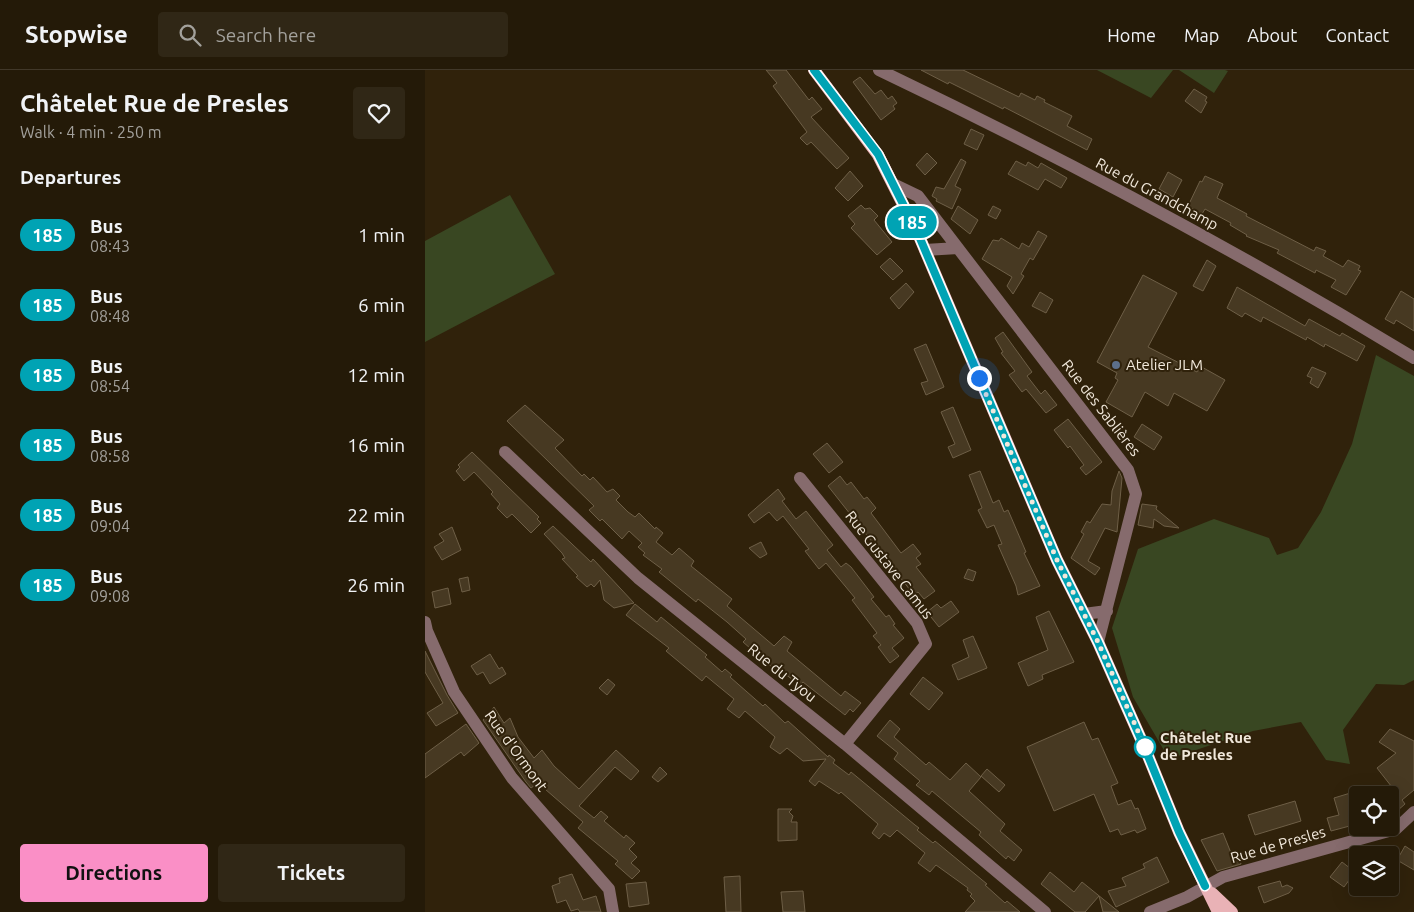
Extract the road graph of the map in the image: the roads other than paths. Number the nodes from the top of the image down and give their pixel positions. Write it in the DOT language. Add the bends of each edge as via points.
graph roads {
  1 [pos="814,70"];
  2 [pos="879,70"];
  3 [pos="893,184"];
  4 [pos="939,224"];
  5 [pos="917,231"];
  6 [pos="958,248"];
  7 [pos="925,250"];
  8 [pos="1414,358"];
  9 [pos="505,452"];
  10 [pos="800,478"];
  11 [pos="1107,611"];
  12 [pos="1084,614"];
  13 [pos="425,622"];
  14 [pos="1098,642"];
  15 [pos="845,744"];
  16 [pos="1414,812"];
  17 [pos="1205,886"];
  18 [pos="613,912"];
  19 [pos="1045,912"];
  20 [pos="1149,912"];
  21 [pos="1218,912"];
  22 [pos="1231,912"];
  1 -- 3 [label="main road" via="878,154"];
  2 -- 8 [label="street, Rue du Grandchamp" via="1114,189 1315,298"];
  3 -- 4 [label="street, Rue des Sablières" via="918,196"];
  3 -- 5 [label="main road"];
  4 -- 5 [label="street"];
  4 -- 6 [label="street, Rue des Sablières"];
  5 -- 7 [label="main road"];
  6 -- 7 [label="street"];
  6 -- 11 [label="street, Rue des Sablières" via="1128,470 1136,494"];
  7 -- 12 [label="main road" via="1057,560"];
  9 -- 15 [label="street, Rue du Tyou" via="638,578"];
  10 -- 15 [label="street, Rue Gustave Camus" via="917,623 926,644"];
  11 -- 12 [label="street"];
  11 -- 14 [label="street, Rue des Sablières"];
  12 -- 14 [label="main road"];
  13 -- 18 [label="street, Rue d'Ormont" via="454,692 512,778 609,889"];
  14 -- 17 [label="main road"];
  15 -- 19 [label="street, Rue du Tyou"];
  16 -- 17 [label="street, Rue de Presles" via="1396,829 1223,877"];
  17 -- 20 [label="street, Rue de Presles"];
  17 -- 21 [label="main road"];
  17 -- 22 [label="main road"];
}
